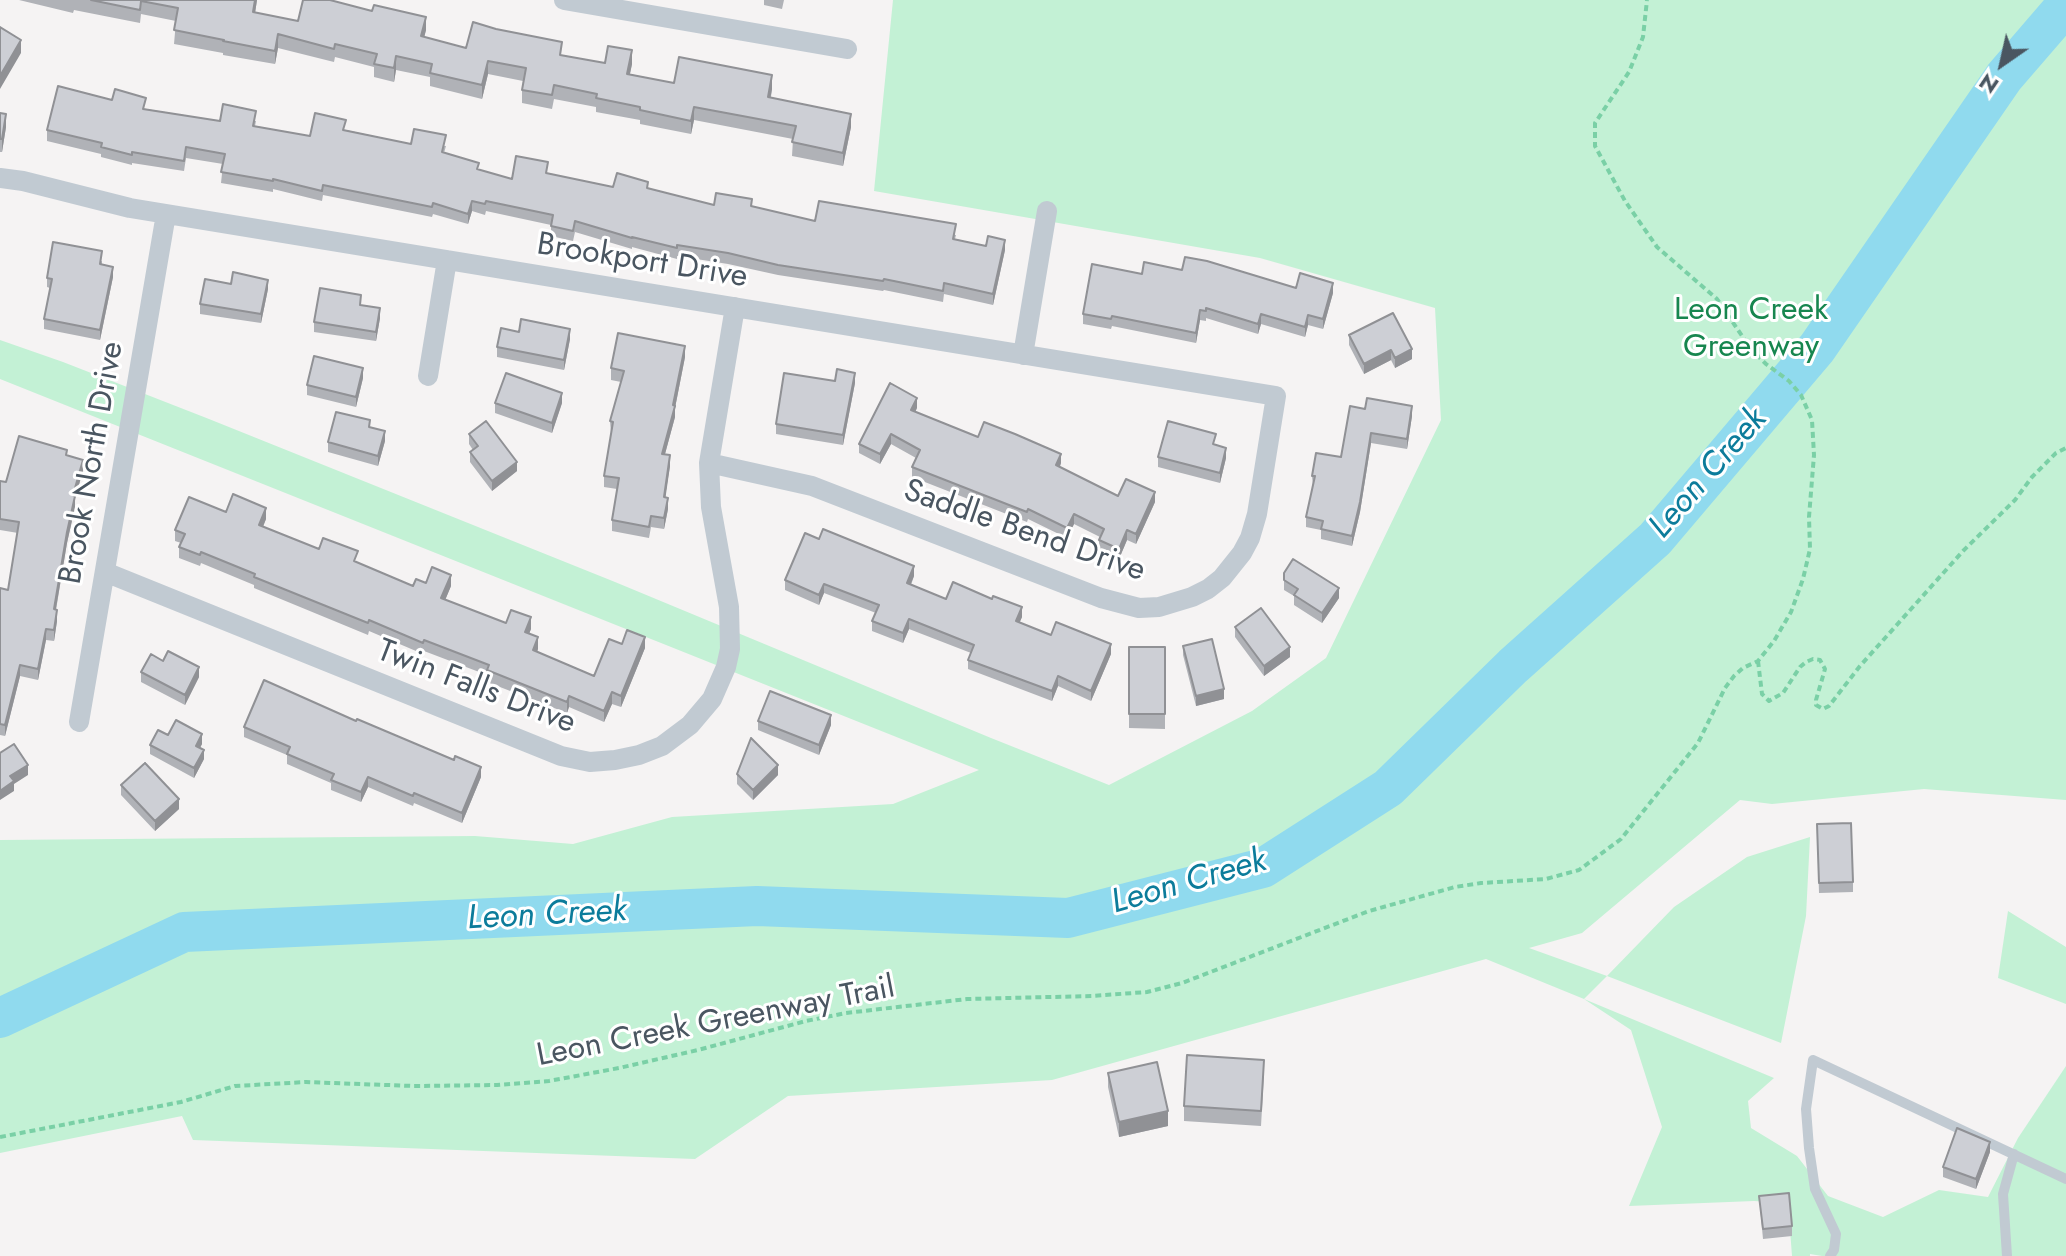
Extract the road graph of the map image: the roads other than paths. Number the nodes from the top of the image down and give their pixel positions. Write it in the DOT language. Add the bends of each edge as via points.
graph roads {
  1 [pos="564,0"];
  2 [pos="847,49"];
  3 [pos="0,178"];
  4 [pos="1047,211"];
  5 [pos="166,214"];
  6 [pos="447,260"];
  7 [pos="735,307"];
  8 [pos="1023,355"];
  9 [pos="428,376"];
  10 [pos="1276,396"];
  11 [pos="709,463"];
  12 [pos="105,572"];
  13 [pos="79,722"];
  14 [pos="2014,1154"];
  15 [pos="2066,1179"];
  16 [pos="1830,1256"];
  17 [pos="2007,1256"];
  1 -- 2 [label="street"];
  3 -- 5 [label="street, Brookport Drive"];
  4 -- 8 [label="street"];
  5 -- 6 [label="street, Brookport Drive"];
  5 -- 12 [label="street, Brook North Drive"];
  6 -- 7 [label="street, Brookport Drive"];
  6 -- 9 [label="street"];
  7 -- 8 [label="street, Brookport Drive"];
  7 -- 11 [label="street, Twin Falls Drive"];
  8 -- 10 [label="street, Brookport Drive"];
  10 -- 11 [label="street, Saddle Bend Drive" via="1257,514 1242,553 1208,589 1159,607 1139,608 1101,598 812,486"];
  11 -- 12 [label="street, Twin Falls Drive" via="731,626 726,667 712,699 690,725 662,746 615,760 561,756"];
  12 -- 13 [label="street, Brook North Drive"];
  14 -- 15 [label="lane"];
  14 -- 16 [label="lane" via="1813,1060 1806,1109 1809,1148 1815,1189 1836,1234"];
  14 -- 17 [label="lane" via="2003,1194"];
}
